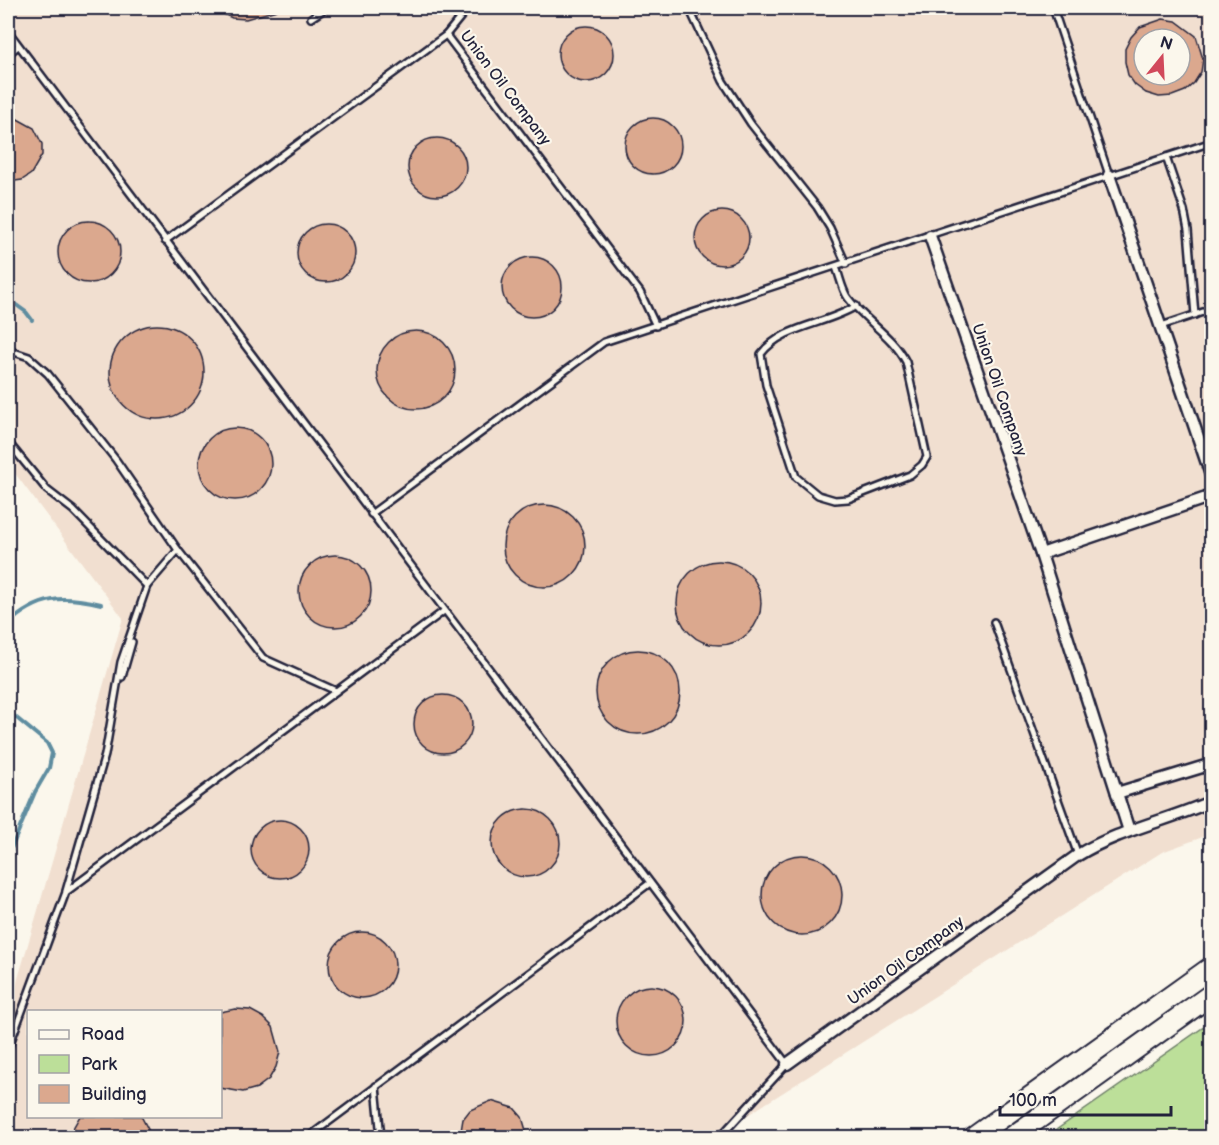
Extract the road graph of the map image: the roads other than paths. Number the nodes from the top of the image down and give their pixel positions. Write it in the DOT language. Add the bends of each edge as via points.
graph roads {
  1 [pos="327,8"];
  2 [pos="468,8"];
  3 [pos="662,8"];
  4 [pos="687,8"];
  5 [pos="1053,8"];
  6 [pos="311,18"];
  7 [pos="8,31"];
  8 [pos="446,35"];
  9 [pos="18,46"];
  10 [pos="8,54"];
  11 [pos="1212,142"];
  12 [pos="1166,157"];
  13 [pos="1109,175"];
  14 [pos="930,236"];
  15 [pos="165,241"];
  16 [pos="846,264"];
  17 [pos="836,267"];
  18 [pos="856,306"];
  19 [pos="1212,309"];
  20 [pos="1195,315"];
  21 [pos="656,326"];
  22 [pos="1161,326"];
  23 [pos="8,350"];
  24 [pos="8,442"];
  25 [pos="1212,478"];
  26 [pos="1212,496"];
  27 [pos="371,514"];
  28 [pos="178,550"];
  29 [pos="1041,554"];
  30 [pos="147,586"];
  31 [pos="444,611"];
  32 [pos="994,622"];
  33 [pos="336,692"];
  34 [pos="1212,764"];
  35 [pos="1117,793"];
  36 [pos="1212,801"];
  37 [pos="1129,831"];
  38 [pos="1078,855"];
  39 [pos="650,883"];
  40 [pos="66,892"];
  41 [pos="1212,967"];
  42 [pos="1212,994"];
  43 [pos="8,1049"];
  44 [pos="787,1064"];
  45 [pos="376,1086"];
  46 [pos="307,1137"];
  47 [pos="381,1137"];
  48 [pos="719,1137"];
  49 [pos="973,1137"];
  50 [pos="1011,1137"];
  1 -- 6 [label="lane"];
  2 -- 8 [label="lane"];
  3 -- 4 [label="lane"];
  4 -- 16 [label="lane" via="723,81 751,124 817,207"];
  5 -- 13 [label="lane"];
  7 -- 9 [label="lane"];
  8 -- 15 [label="lane, Union Oil Company"];
  8 -- 21 [label="lane, Union Oil Company" via="640,292"];
  9 -- 10 [label="lane"];
  9 -- 15 [label="lane"];
  11 -- 12 [label="lane"];
  12 -- 13 [label="lane"];
  12 -- 20 [label="lane" via="1186,220"];
  13 -- 14 [label="lane"];
  13 -- 22 [label="street"];
  14 -- 16 [label="lane"];
  14 -- 29 [label="street, Union Oil Company"];
  15 -- 27 [label="lane"];
  16 -- 17 [label="lane"];
  17 -- 18 [label="lane" via="848,297"];
  17 -- 21 [label="lane"];
  18 -- 18 [label="lane" via="902,352 927,457 910,475 836,500 818,495 796,477 766,385 761,354 770,342 786,333"];
  19 -- 20 [label="lane"];
  20 -- 22 [label="lane"];
  21 -- 27 [label="lane" via="604,342"];
  22 -- 25 [label="street"];
  23 -- 28 [label="lane" via="29,357 48,374 116,460"];
  24 -- 30 [label="lane" via="47,490 74,510"];
  26 -- 29 [label="street"];
  27 -- 31 [label="lane"];
  28 -- 30 [label="lane"];
  28 -- 33 [label="lane" via="263,658"];
  29 -- 35 [label="street, Union Oil Company"];
  30 -- 40 [label="lane" via="118,692 104,764"];
  31 -- 33 [label="lane"];
  31 -- 39 [label="lane"];
  32 -- 38 [label="lane"];
  33 -- 40 [label="lane"];
  34 -- 35 [label="street"];
  35 -- 37 [label="street, Union Oil Company"];
  36 -- 37 [label="street, Union Oil Company"];
  37 -- 38 [label="street, Union Oil Company"];
  38 -- 44 [label="street, Union Oil Company"];
  39 -- 44 [label="lane"];
  39 -- 45 [label="lane"];
  40 -- 43 [label="lane"];
  41 -- 49 [label="highway"];
  42 -- 50 [label="highway"];
  44 -- 48 [label="lane, Union Oil Company"];
  45 -- 46 [label="lane"];
  45 -- 47 [label="lane"];
}
